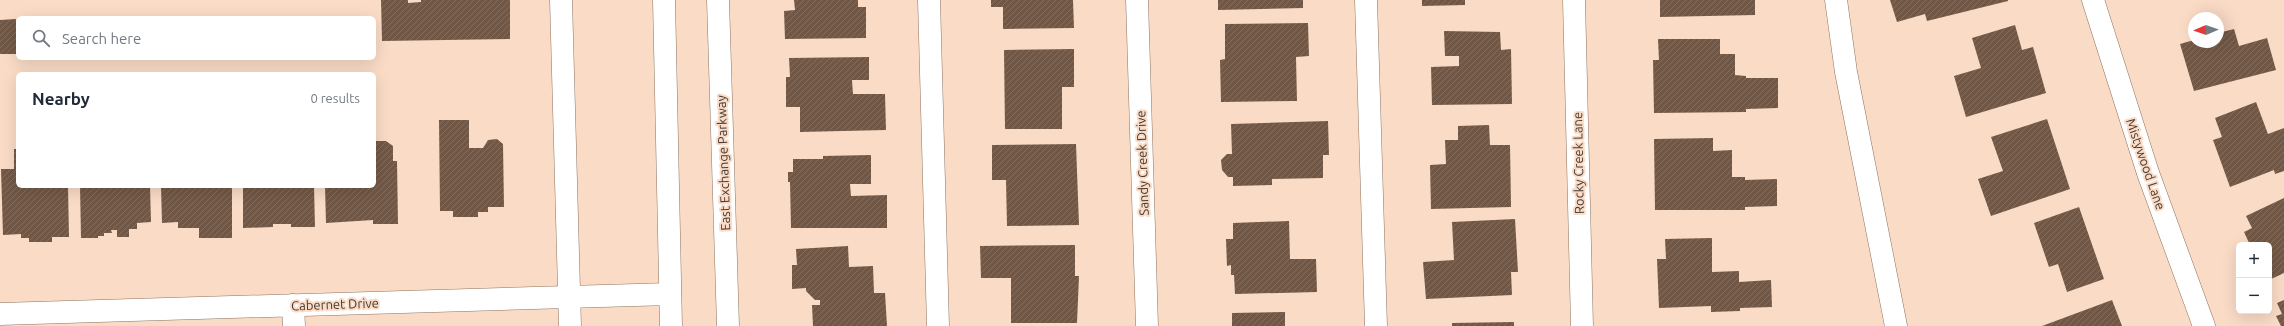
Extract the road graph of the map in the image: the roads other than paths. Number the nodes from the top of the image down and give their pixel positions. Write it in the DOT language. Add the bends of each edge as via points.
graph roads {
  1 [pos="561,0"];
  2 [pos="664,0"];
  3 [pos="718,0"];
  4 [pos="929,0"];
  5 [pos="1137,0"];
  6 [pos="1366,0"];
  7 [pos="1574,0"];
  8 [pos="1836,0"];
  9 [pos="2093,0"];
  10 [pos="670,294"];
  11 [pos="569,296"];
  12 [pos="0,314"];
  13 [pos="294,316"];
  14 [pos="570,326"];
  15 [pos="671,326"];
  16 [pos="728,326"];
  17 [pos="938,326"];
  18 [pos="1147,326"];
  19 [pos="1376,326"];
  20 [pos="1582,326"];
  21 [pos="1896,326"];
  22 [pos="2204,326"];
  1 -- 11 [label="street"];
  2 -- 10 [label="street"];
  3 -- 16 [label="street, East Exchange Parkway"];
  4 -- 17 [label="street"];
  5 -- 18 [label="street, Sandy Creek Drive"];
  6 -- 19 [label="street"];
  7 -- 20 [label="street, Rocky Creek Lane"];
  8 -- 21 [label="street" via="1846,72"];
  9 -- 22 [label="street, Mistywood Lane" via="2148,172"];
  10 -- 11 [label="street, Cabernet Drive"];
  10 -- 15 [label="street"];
  11 -- 13 [label="street, Cabernet Drive"];
  11 -- 14 [label="street"];
  12 -- 13 [label="street, Cabernet Drive"];
}
